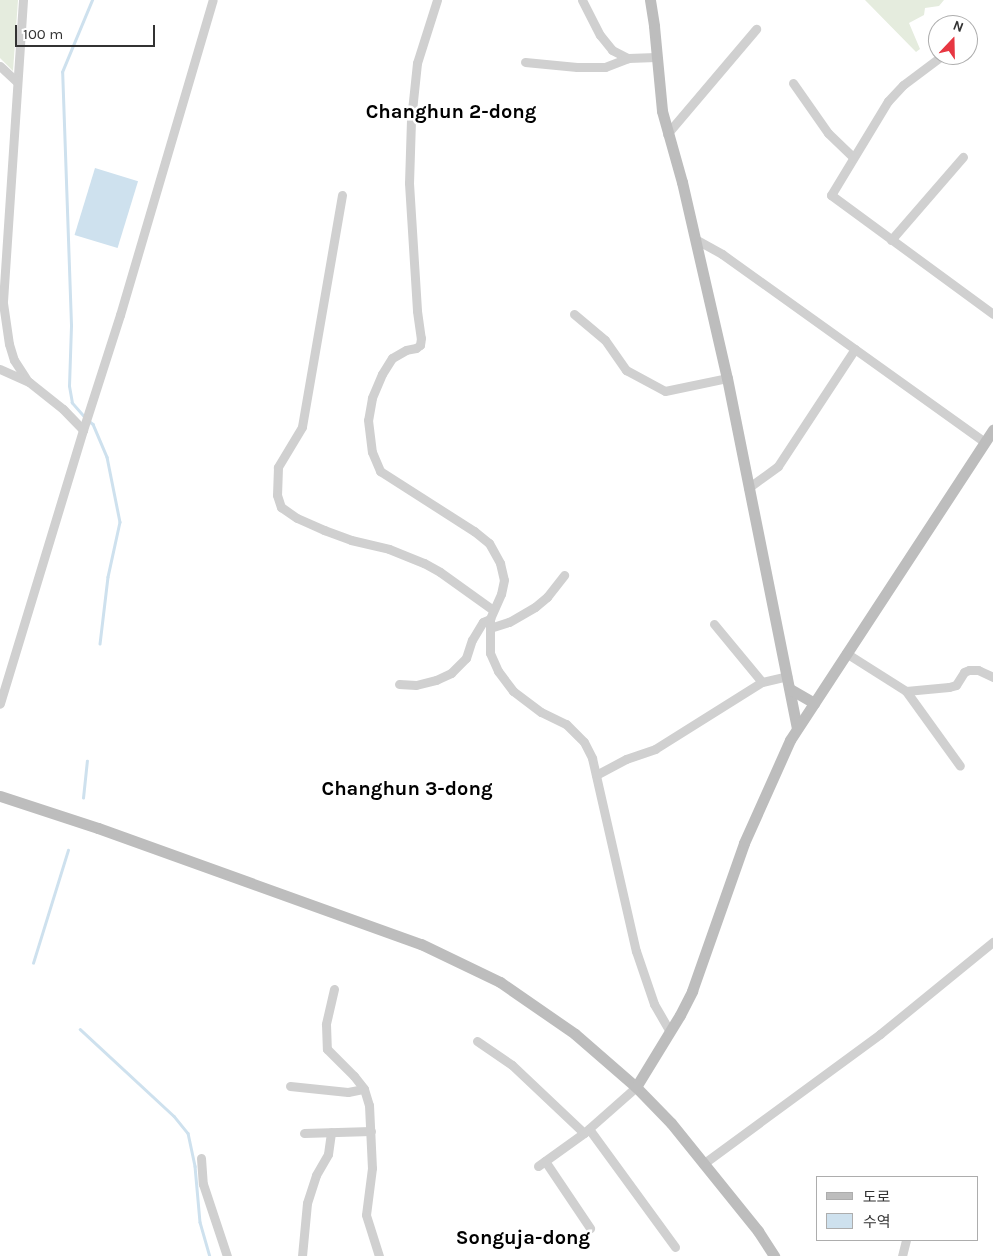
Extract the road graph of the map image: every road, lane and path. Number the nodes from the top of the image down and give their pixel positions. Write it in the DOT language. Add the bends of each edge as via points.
graph roads {
  1 [pos="23,0"];
  2 [pos="213,0"];
  3 [pos="437,0"];
  4 [pos="582,0"];
  5 [pos="650,0"];
  6 [pos="756,29"];
  7 [pos="656,57"];
  8 [pos="628,58"];
  9 [pos="525,62"];
  10 [pos="929,65"];
  11 [pos="0,66"];
  12 [pos="17,82"];
  13 [pos="793,83"];
  14 [pos="667,134"];
  15 [pos="963,156"];
  16 [pos="853,157"];
  17 [pos="342,195"];
  18 [pos="4,232"];
  19 [pos="695,239"];
  20 [pos="891,240"];
  21 [pos="574,314"];
  22 [pos="993,314"];
  23 [pos="855,349"];
  24 [pos="0,369"];
  25 [pos="727,378"];
  26 [pos="29,382"];
  27 [pos="84,427"];
  28 [pos="993,430"];
  29 [pos="985,442"];
  30 [pos="748,488"];
  31 [pos="564,575"];
  32 [pos="493,610"];
  33 [pos="490,624"];
  34 [pos="714,624"];
  35 [pos="846,653"];
  36 [pos="787,676"];
  37 [pos="993,678"];
  38 [pos="762,682"];
  39 [pos="399,684"];
  40 [pos="790,689"];
  41 [pos="906,691"];
  42 [pos="814,703"];
  43 [pos="0,704"];
  44 [pos="797,728"];
  45 [pos="960,766"];
  46 [pos="596,775"];
  47 [pos="0,796"];
  48 [pos="993,942"];
  49 [pos="334,989"];
  50 [pos="670,1032"];
  51 [pos="477,1040"];
  52 [pos="290,1086"];
  53 [pos="636,1087"];
  54 [pos="364,1089"];
  55 [pos="371,1131"];
  56 [pos="587,1131"];
  57 [pos="331,1132"];
  58 [pos="304,1133"];
  59 [pos="201,1158"];
  60 [pos="704,1164"];
  61 [pos="590,1228"];
  62 [pos="906,1241"];
  63 [pos="674,1247"];
  64 [pos="228,1256"];
  65 [pos="302,1256"];
  66 [pos="379,1256"];
  67 [pos="774,1256"];
  68 [pos="902,1256"];
  1 -- 12 [label="street"];
  2 -- 27 [label="street"];
  3 -- 32 [label="street" via="417,63 411,120 409,182 420,345 392,358 382,374 372,398 368,432 380,471 489,543 500,563 504,580"];
  4 -- 8 [label="street" via="600,35 612,50"];
  5 -- 7 [label="street"];
  6 -- 14 [label="street"];
  7 -- 8 [label="street"];
  7 -- 14 [label="street"];
  8 -- 9 [label="street" via="605,67"];
  10 -- 16 [label="street" via="888,101"];
  11 -- 12 [label="street"];
  12 -- 18 [label="street"];
  13 -- 16 [label="street" via="828,133"];
  14 -- 19 [label="street"];
  15 -- 20 [label="street"];
  16 -- 20 [label="street" via="831,195"];
  17 -- 32 [label="street" via="302,427 278,468 277,495 281,508 324,530 424,563"];
  18 -- 26 [label="street" via="5,324 14,360"];
  19 -- 23 [label="street" via="722,254"];
  19 -- 25 [label="street"];
  20 -- 22 [label="street"];
  21 -- 25 [label="street" via="605,340 626,370 665,391"];
  23 -- 29 [label="street"];
  23 -- 30 [label="street" via="778,466"];
  24 -- 26 [label="street"];
  25 -- 30 [label="street"];
  26 -- 27 [label="street"];
  27 -- 43 [label="street"];
  28 -- 29 [label="street"];
  29 -- 35 [label="street"];
  30 -- 36 [label="street"];
  31 -- 33 [label="street" via="535,607 509,622"];
  32 -- 33 [label="street"];
  33 -- 39 [label="street" via="483,622 466,658 451,673 422,684"];
  33 -- 46 [label="street" via="490,653 498,671 524,700 566,724 584,742"];
  34 -- 38 [label="street"];
  35 -- 41 [label="street"];
  35 -- 42 [label="street"];
  36 -- 38 [label="street"];
  36 -- 40 [label="street"];
  37 -- 41 [label="street" via="978,670 969,670 956,685"];
  38 -- 46 [label="street" via="655,748"];
  40 -- 42 [label="street"];
  40 -- 44 [label="street"];
  41 -- 45 [label="street"];
  42 -- 44 [label="street"];
  44 -- 50 [label="street" via="778,763 744,844 692,991"];
  46 -- 50 [label="street" via="636,951 654,1004"];
  47 -- 53 [label="street" via="376,927 464,963 533,1003 612,1064"];
  48 -- 60 [label="street" via="880,1034"];
  49 -- 54 [label="street" via="326,1024 327,1049"];
  50 -- 53 [label="street"];
  51 -- 56 [label="street" via="512,1065"];
  52 -- 54 [label="street" via="348,1092"];
  53 -- 56 [label="street"];
  53 -- 60 [label="street"];
  54 -- 55 [label="street" via="370,1105"];
  55 -- 57 [label="street"];
  55 -- 66 [label="street" via="372,1168 366,1215"];
  56 -- 61 [label="street" via="542,1163"];
  56 -- 63 [label="street"];
  57 -- 58 [label="street"];
  57 -- 65 [label="street" via="328,1154 316,1175 307,1203"];
  59 -- 64 [label="street" via="203,1184"];
  60 -- 67 [label="street"];
  62 -- 68 [label="street"];
}
